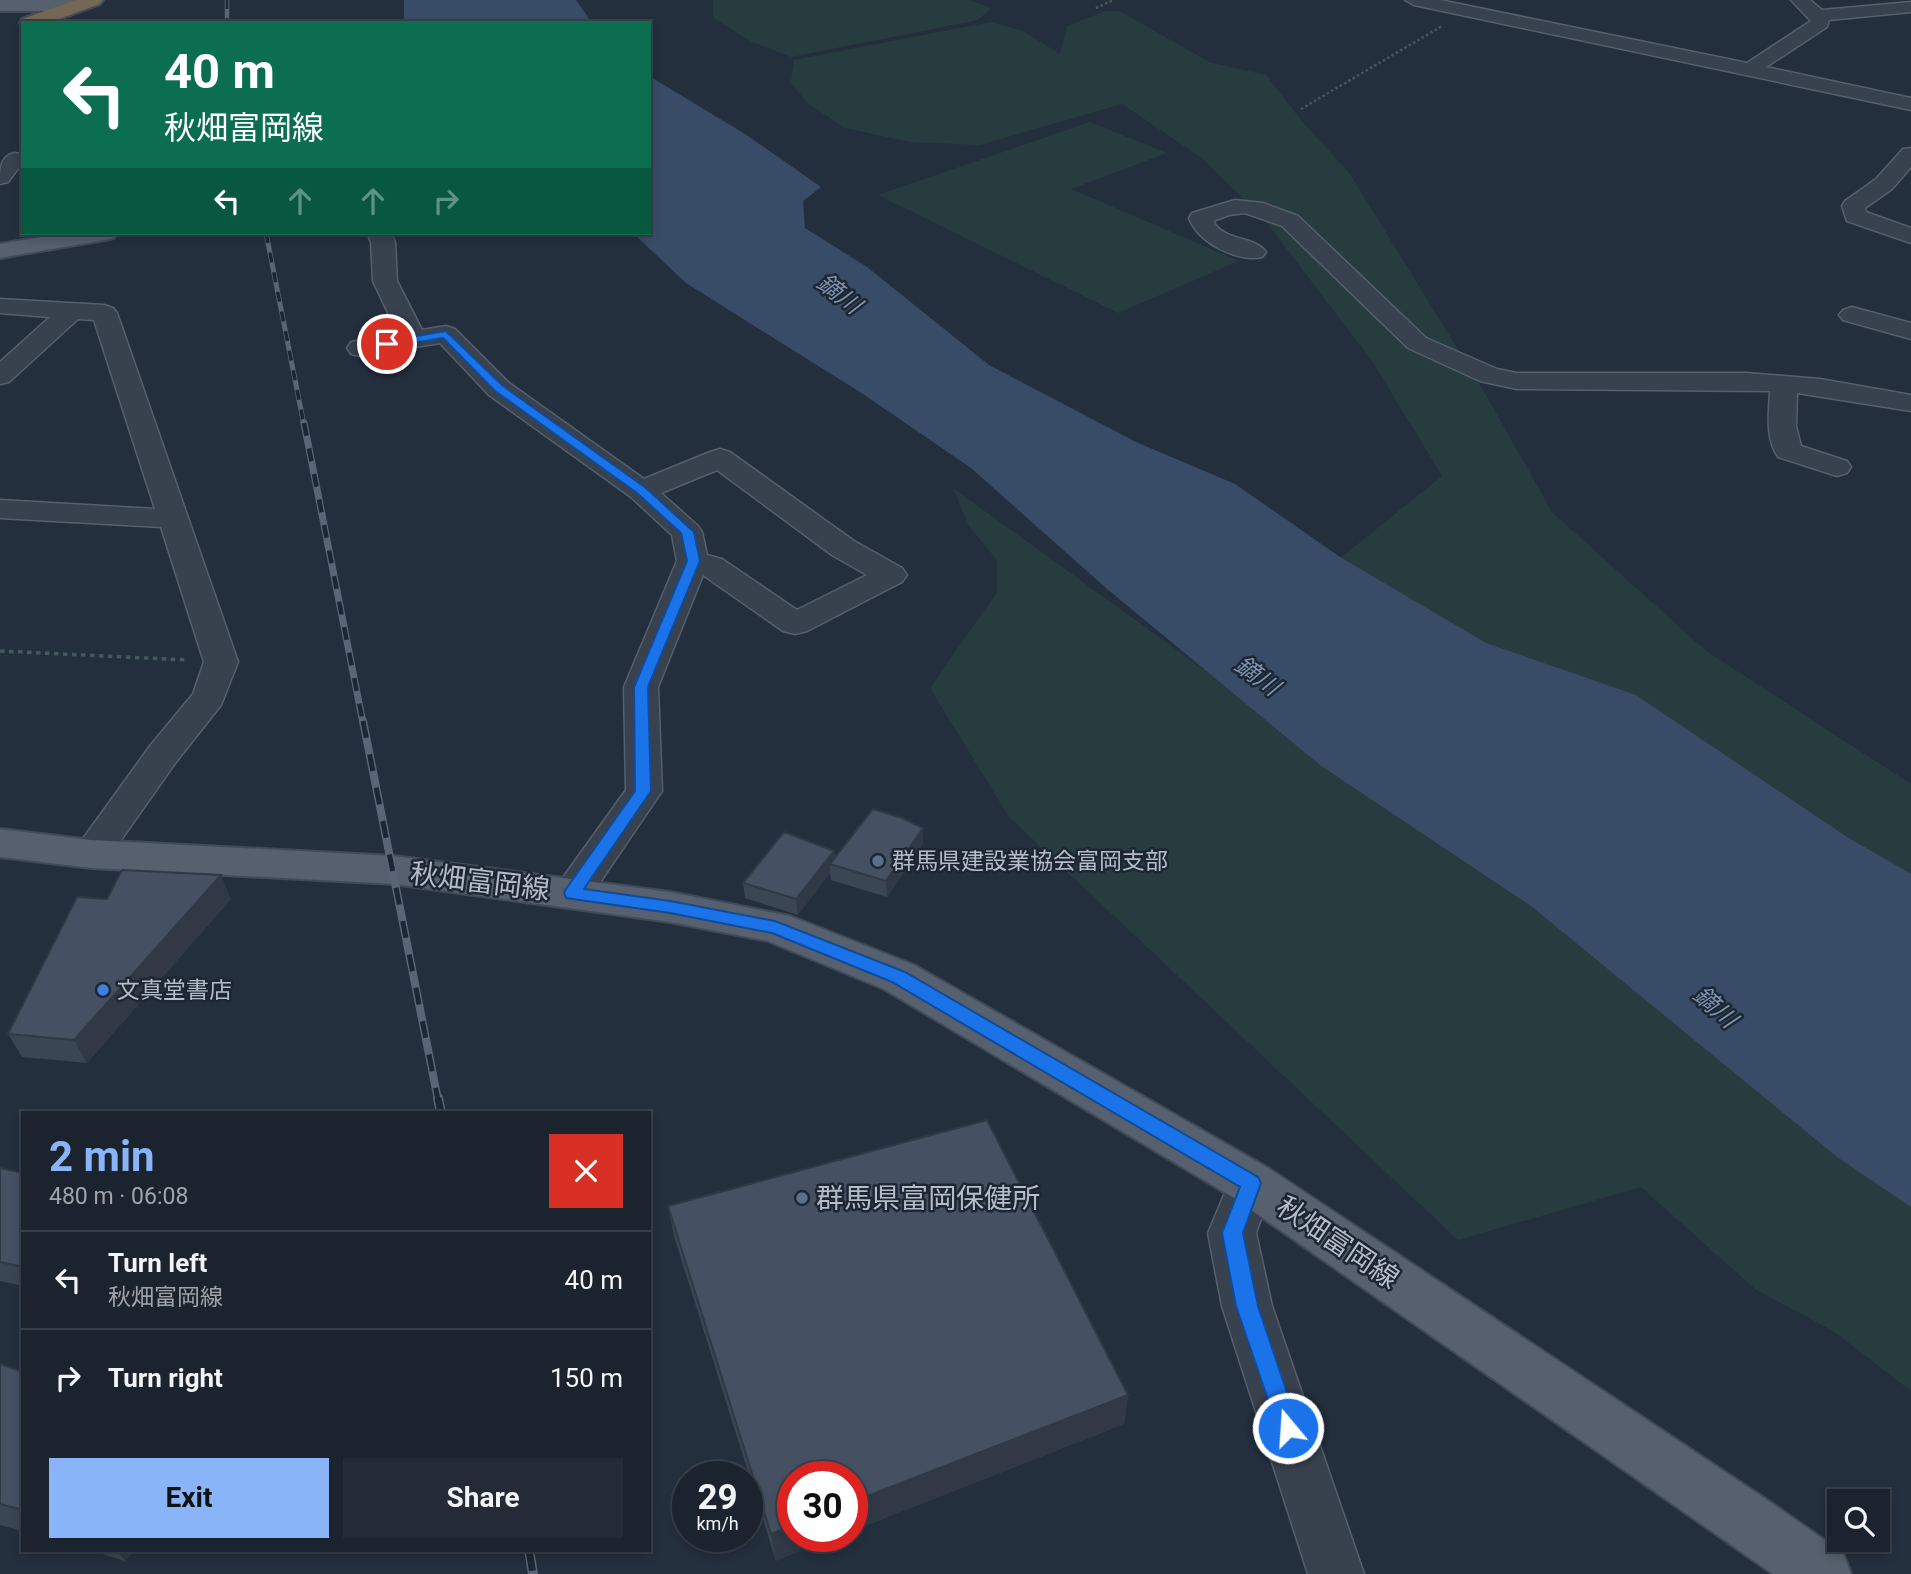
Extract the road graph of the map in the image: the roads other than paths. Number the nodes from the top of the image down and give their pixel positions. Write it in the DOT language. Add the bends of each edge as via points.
graph roads {
  1 [pos="1414,0"];
  2 [pos="1800,0"];
  3 [pos="27,2"];
  4 [pos="87,2"];
  5 [pos="0,5"];
  6 [pos="1911,7"];
  7 [pos="1818,16"];
  8 [pos="35,21"];
  9 [pos="1749,69"];
  10 [pos="1911,104"];
  11 [pos="1911,154"];
  12 [pos="12,159"];
  13 [pos="0,177"];
  14 [pos="83,235"];
  15 [pos="380,235"];
  16 [pos="1911,236"];
  17 [pos="39,239"];
  18 [pos="0,251"];
  19 [pos="1254,252"];
  20 [pos="0,306"];
  21 [pos="73,310"];
  22 [pos="1852,315"];
  23 [pos="1911,331"];
  24 [pos="413,339"];
  25 [pos="360,348"];
  26 [pos="0,376"];
  27 [pos="1784,385"];
  28 [pos="1911,403"];
  29 [pos="1837,467"];
  30 [pos="641,491"];
  31 [pos="0,509"];
  32 [pos="173,519"];
  33 [pos="693,561"];
  34 [pos="0,844"];
  35 [pos="91,854"];
  36 [pos="572,893"];
  37 [pos="1251,1183"];
  38 [pos="1336,1574"];
  39 [pos="1822,1574"];
  1 -- 9 [label="street"];
  2 -- 7 [label="street"];
  3 -- 4 [label="main road"];
  3 -- 5 [label="main road"];
  4 -- 8 [label="highway"];
  6 -- 7 [label="street"];
  7 -- 9 [label="street" via="1821,23 1814,30"];
  9 -- 10 [label="street"];
  11 -- 16 [label="street" via="1884,184 1853,206 1856,216"];
  12 -- 13 [label="street"];
  14 -- 17 [label="main road"];
  15 -- 24 [label="street" via="386,281"];
  17 -- 18 [label="main road"];
  19 -- 27 [label="street" via="1214,237 1201,226 1200,218 1229,206 1251,206 1290,221 1417,342 1489,375 1517,381"];
  20 -- 21 [label="street"];
  21 -- 26 [label="street"];
  21 -- 32 [label="street" via="104,313"];
  22 -- 23 [label="street"];
  24 -- 25 [label="street"];
  24 -- 30 [label="street" via="446,334 499,389"];
  27 -- 28 [label="street"];
  27 -- 29 [label="street" via="1782,426 1788,451"];
  30 -- 33 [label="street" via="687,532"];
  30 -- 33 [label="street" via="720,458 843,548 891,575 795,624 710,566"];
  31 -- 32 [label="street"];
  32 -- 35 [label="street" via="221,662 209,698"];
  33 -- 36 [label="street" via="641,687 643,791"];
  34 -- 35 [label="main road, 秋畑富岡線"];
  35 -- 36 [label="main road, 秋畑富岡線" via="394,870"];
  36 -- 37 [label="main road, 秋畑富岡線" via="775,927 899,977"];
  37 -- 38 [label="street" via="1232,1233 1247,1306"];
  37 -- 39 [label="main road, 秋畑富岡線"];
}
